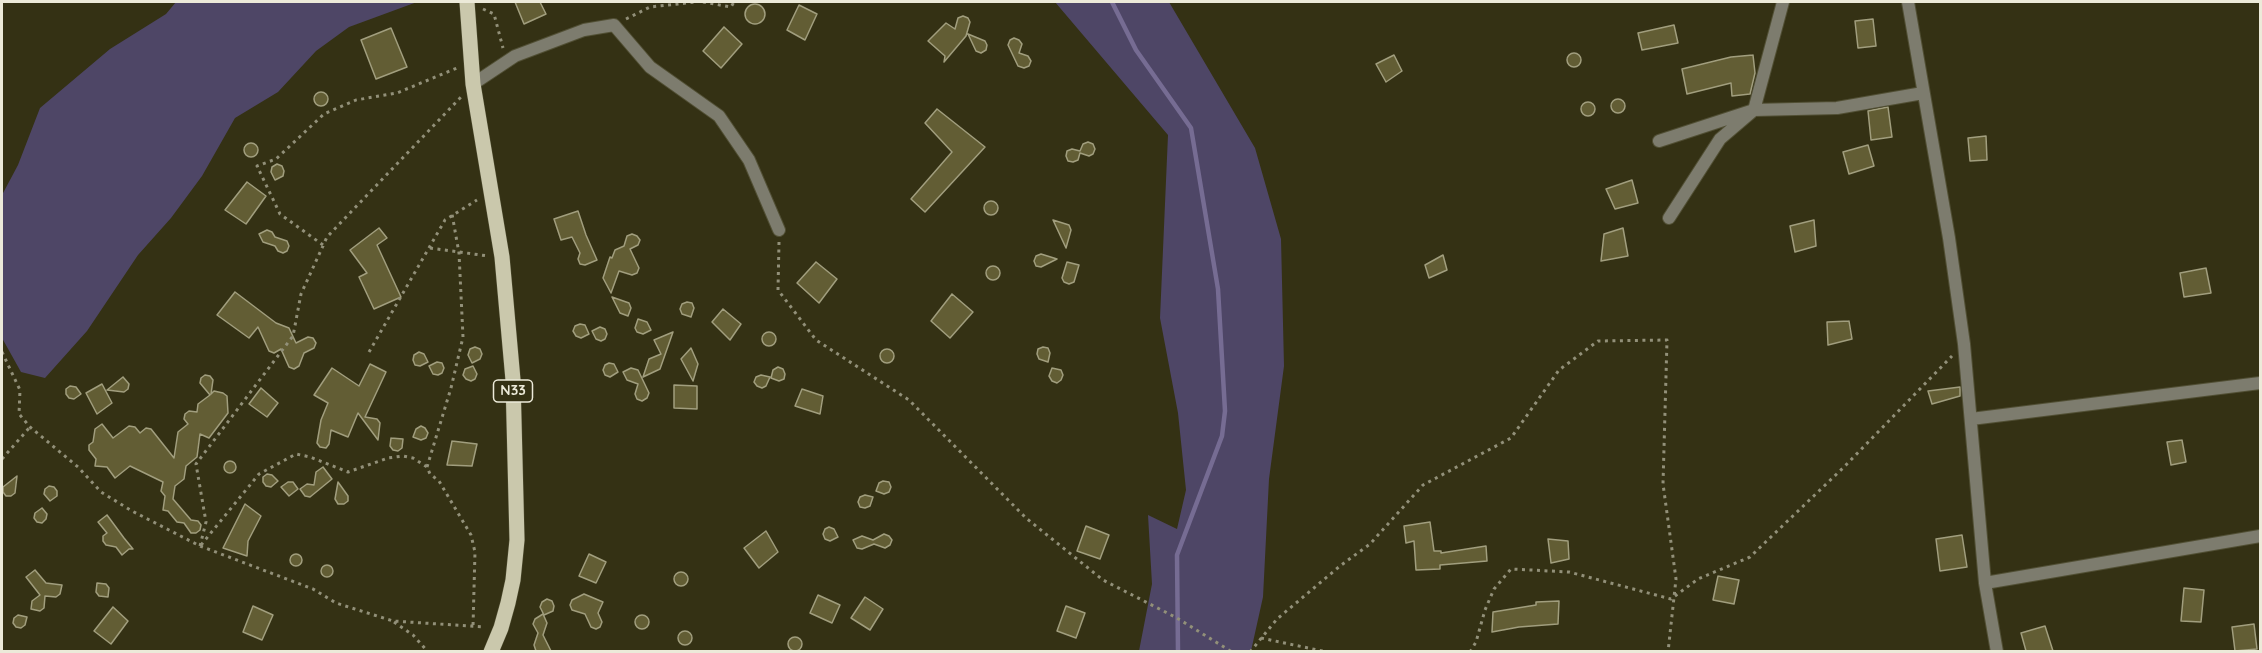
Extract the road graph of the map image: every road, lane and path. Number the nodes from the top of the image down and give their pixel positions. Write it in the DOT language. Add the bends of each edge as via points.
graph roads {
  1 [pos="468,2"];
  2 [pos="696,2"];
  3 [pos="703,2"];
  4 [pos="734,2"];
  5 [pos="1784,2"];
  6 [pos="1908,2"];
  7 [pos="614,25"];
  8 [pos="507,61"];
  9 [pos="472,62"];
  10 [pos="473,84"];
  11 [pos="1923,93"];
  12 [pos="1754,110"];
  13 [pos="1659,141"];
  14 [pos="492,191"];
  15 [pos="452,214"];
  16 [pos="1669,218"];
  17 [pos="779,230"];
  18 [pos="323,245"];
  19 [pos="429,248"];
  20 [pos="459,253"];
  21 [pos="502,257"];
  22 [pos="1964,344"];
  23 [pos="2,352"];
  24 [pos="369,352"];
  25 [pos="2260,383"];
  26 [pos="1971,419"];
  27 [pos="30,427"];
  28 [pos="2,459"];
  29 [pos="427,467"];
  30 [pos="2260,536"];
  31 [pos="200,546"];
  32 [pos="1985,583"];
  33 [pos="1674,598"];
  34 [pos="393,621"];
  35 [pos="473,627"];
  36 [pos="501,628"];
  37 [pos="1261,638"];
  38 [pos="428,651"];
  39 [pos="491,651"];
  40 [pos="1232,651"];
  41 [pos="1251,651"];
  42 [pos="1327,651"];
  43 [pos="1470,651"];
  44 [pos="1668,651"];
  45 [pos="1996,651"];
  1 -- 8 [label="path" via="494,14"];
  1 -- 9 [label="main road, N33"];
  2 -- 7 [label="path" via="650,7"];
  3 -- 4 [label="path" via="731,8"];
  5 -- 12 [label="street"];
  6 -- 11 [label="street"];
  7 -- 8 [label="street" via="584,30"];
  7 -- 17 [label="street" via="650,67 719,116 749,160"];
  8 -- 10 [label="street"];
  9 -- 10 [label="main road, N33"];
  9 -- 18 [label="path" via="397,93 356,100 324,114 276,159 257,166 280,214"];
  10 -- 14 [label="main road, N33"];
  10 -- 18 [label="path"];
  11 -- 12 [label="street" via="1837,108"];
  11 -- 22 [label="street"];
  12 -- 13 [label="street"];
  12 -- 16 [label="street" via="1720,139"];
  14 -- 15 [label="path"];
  14 -- 21 [label="main road, N33"];
  15 -- 19 [label="path"];
  15 -- 20 [label="path"];
  17 -- 40 [label="path" via="778,290 816,340 909,400 1026,518 1103,580"];
  18 -- 31 [label="path" via="301,294 293,336 196,464 206,522"];
  19 -- 20 [label="path"];
  19 -- 24 [label="path"];
  20 -- 21 [label="path"];
  20 -- 29 [label="path" via="463,337"];
  21 -- 36 [label="main road, N33" via="513,380 517,540 513,580"];
  22 -- 26 [label="street"];
  22 -- 33 [label="path" via="1750,557 1698,579"];
  23 -- 27 [label="path" via="20,390 19,414"];
  25 -- 26 [label="street"];
  26 -- 32 [label="street"];
  27 -- 28 [label="path"];
  27 -- 31 [label="path" via="78,467 100,492"];
  29 -- 31 [label="path" via="403,456 348,472 296,454 259,474"];
  29 -- 35 [label="path" via="471,535 475,552"];
  30 -- 32 [label="street"];
  31 -- 34 [label="path" via="313,589 336,603"];
  32 -- 45 [label="street"];
  33 -- 37 [label="path" via="1676,579 1663,484 1667,340 1598,341 1559,370 1510,438 1423,485 1370,544 1277,619"];
  33 -- 43 [label="path" via="1569,572 1511,569 1494,589"];
  33 -- 44 [label="path"];
  34 -- 35 [label="path"];
  34 -- 38 [label="path"];
  35 -- 36 [label="path"];
  36 -- 39 [label="main road, N33"];
  37 -- 41 [label="path"];
  37 -- 42 [label="path"];
}
